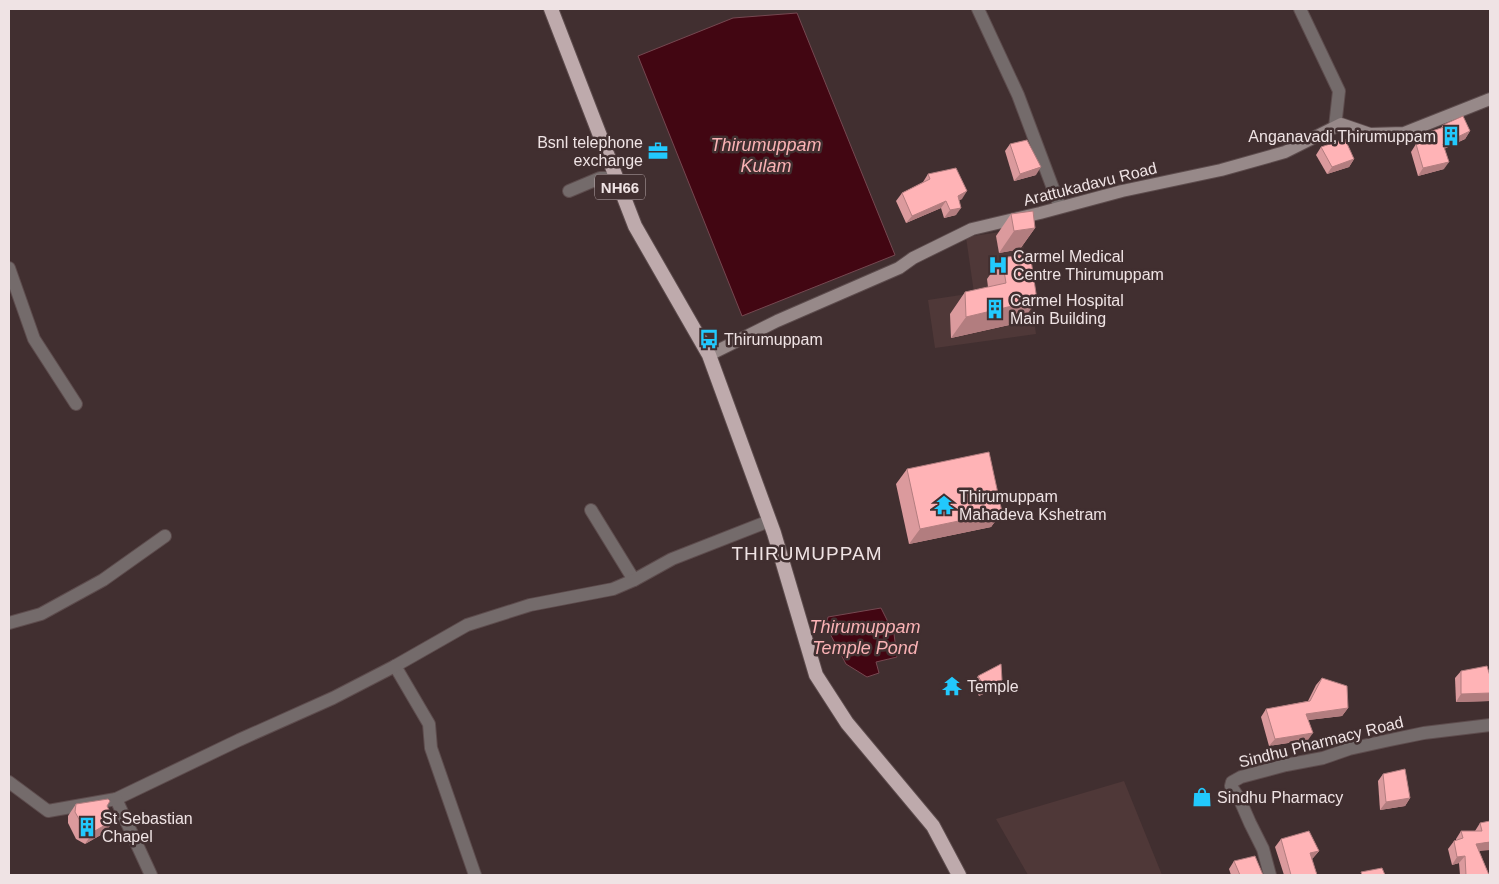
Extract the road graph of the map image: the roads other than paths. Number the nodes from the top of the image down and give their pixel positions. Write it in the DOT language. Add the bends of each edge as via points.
graph roads {
  1 [pos="551,9"];
  2 [pos="978,9"];
  3 [pos="1300,9"];
  4 [pos="1490,99"];
  5 [pos="1335,127"];
  6 [pos="616,178"];
  7 [pos="569,190"];
  8 [pos="1060,207"];
  9 [pos="9,268"];
  10 [pos="11,283"];
  11 [pos="709,355"];
  12 [pos="76,404"];
  13 [pos="591,510"];
  14 [pos="769,520"];
  15 [pos="165,536"];
  16 [pos="634,580"];
  17 [pos="9,623"];
  18 [pos="395,666"];
  19 [pos="1490,725"];
  20 [pos="9,782"];
  21 [pos="116,798"];
  22 [pos="151,875"];
  23 [pos="475,875"];
  24 [pos="959,875"];
  25 [pos="1270,875"];
  1 -- 6 [label="highway, NH66"];
  2 -- 8 [label="street" via="1018,95"];
  3 -- 5 [label="street" via="1339,91"];
  4 -- 5 [label="main road" via="1404,133 1370,134 1341,124"];
  5 -- 8 [label="main road, Arattukadavu Road" via="1285,152"];
  6 -- 7 [label="street" via="600,178"];
  6 -- 11 [label="highway, NH66" via="634,226"];
  8 -- 11 [label="main road, Arattukadavu Road" via="972,229 899,268"];
  9 -- 10 [label="street"];
  10 -- 12 [label="street" via="34,338"];
  11 -- 14 [label="highway, NH66"];
  13 -- 16 [label="street"];
  14 -- 16 [label="street" via="672,559"];
  14 -- 24 [label="highway, NH66" via="816,675 846,723 933,826"];
  15 -- 17 [label="street" via="102,580 41,614"];
  16 -- 18 [label="street" via="613,589 530,605 467,625"];
  18 -- 21 [label="street" via="334,698"];
  18 -- 23 [label="street" via="429,724 431,748"];
  19 -- 25 [label="street, Sindhu Pharmacy Road" via="1349,749 1232,782 1231,786 1263,849"];
  20 -- 21 [label="street" via="48,811"];
  21 -- 22 [label="street"];
}
